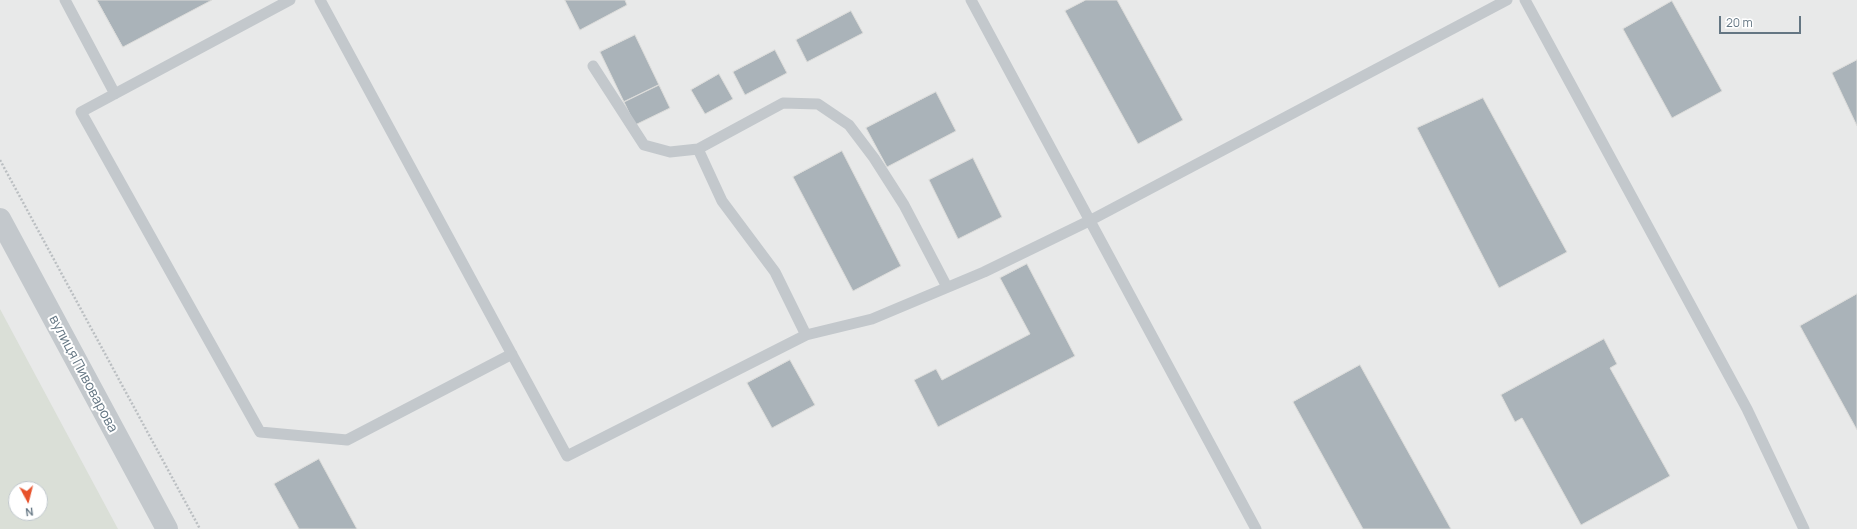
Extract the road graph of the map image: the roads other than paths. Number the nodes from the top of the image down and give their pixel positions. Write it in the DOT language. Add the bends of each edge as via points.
graph roads {
  1 [pos="65,0"];
  2 [pos="290,0"];
  3 [pos="320,0"];
  4 [pos="971,0"];
  5 [pos="1507,0"];
  6 [pos="1525,0"];
  7 [pos="593,66"];
  8 [pos="115,94"];
  9 [pos="698,149"];
  10 [pos="0,219"];
  11 [pos="1091,220"];
  12 [pos="947,287"];
  13 [pos="806,335"];
  14 [pos="512,354"];
  15 [pos="167,529"];
  16 [pos="1256,529"];
  17 [pos="1804,529"];
  1 -- 8 [label="lane"];
  2 -- 8 [label="lane"];
  3 -- 14 [label="lane"];
  4 -- 11 [label="lane"];
  5 -- 11 [label="lane"];
  6 -- 17 [label="lane" via="1747,410"];
  7 -- 9 [label="lane" via="644,145 670,152"];
  8 -- 14 [label="lane" via="81,112 260,432 347,440"];
  9 -- 12 [label="lane" via="784,103 818,104 849,125 874,158 904,205"];
  9 -- 13 [label="lane" via="722,201 775,272"];
  10 -- 15 [label="street, вулиця Пивоварова"];
  11 -- 12 [label="lane" via="984,272"];
  11 -- 16 [label="lane"];
  12 -- 13 [label="lane" via="872,319"];
  13 -- 14 [label="lane" via="567,456"];
}
